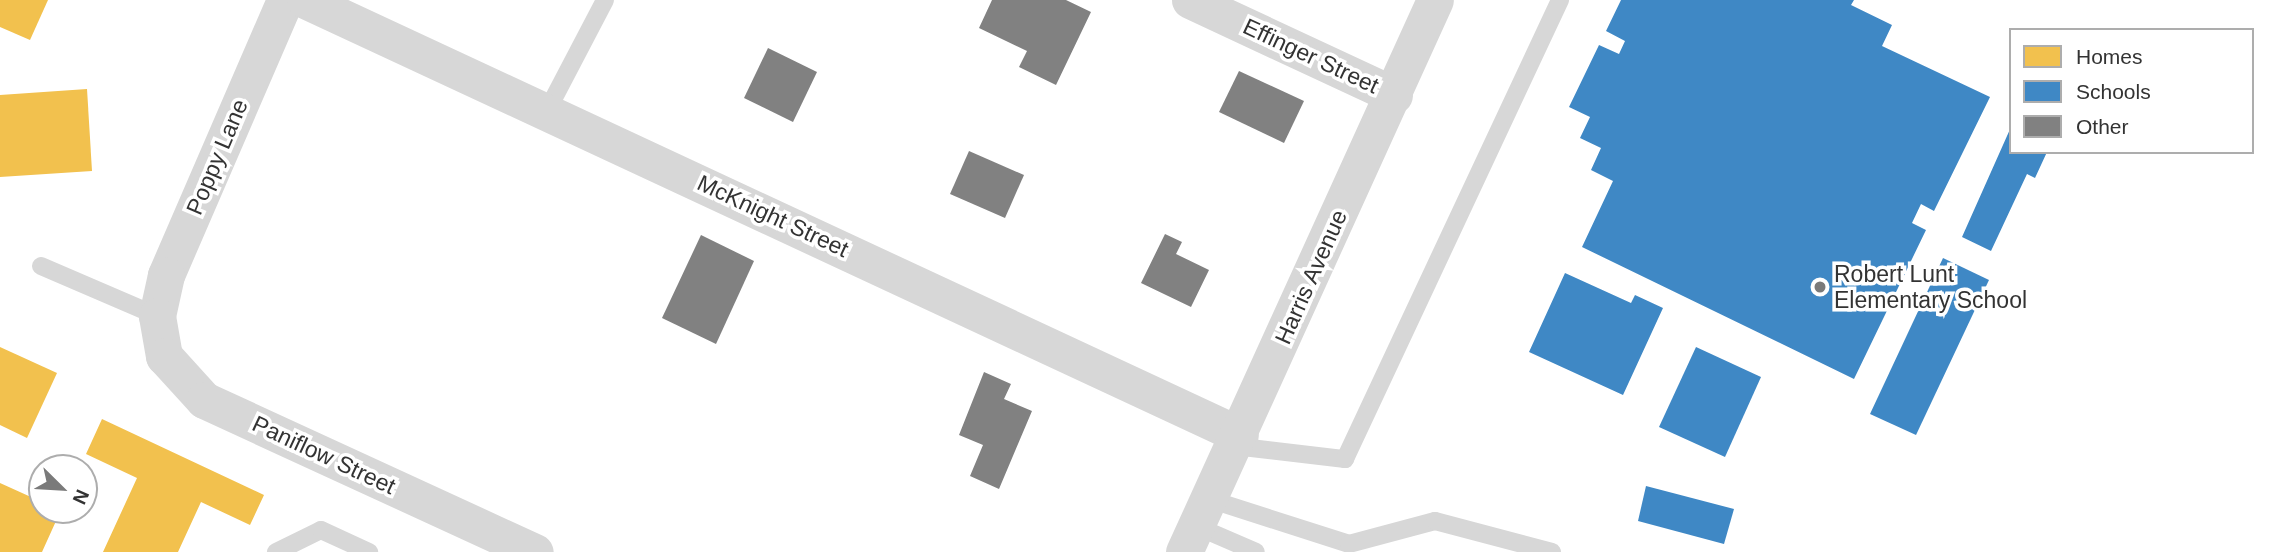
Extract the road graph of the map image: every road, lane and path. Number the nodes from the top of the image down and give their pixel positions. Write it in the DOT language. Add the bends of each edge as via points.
graph roads {
  1 [pos="285,0"];
  2 [pos="305,0"];
  3 [pos="605,0"];
  4 [pos="1189,0"];
  5 [pos="1435,0"];
  6 [pos="1560,0"];
  7 [pos="1394,95"];
  8 [pos="547,111"];
  9 [pos="41,267"];
  10 [pos="156,316"];
  11 [pos="1237,440"];
  12 [pos="1196,526"];
  13 [pos="276,552"];
  14 [pos="369,552"];
  15 [pos="535,552"];
  16 [pos="1256,552"];
  17 [pos="1552,552"];
  1 -- 10 [label="street, Poppy Lane" via="166,275"];
  2 -- 8 [label="street, McKnight Street"];
  3 -- 8 [label="lane"];
  4 -- 7 [label="street, Effinger Street"];
  5 -- 7 [label="street, Harris Avenue"];
  6 -- 11 [label="lane" via="1345,459"];
  7 -- 11 [label="street, Harris Avenue"];
  8 -- 11 [label="street, McKnight Street"];
  9 -- 10 [label="lane"];
  10 -- 15 [label="street, Paniflow Street" via="164,356 204,400"];
  11 -- 12 [label="street, Harris Avenue"];
  12 -- 16 [label="lane"];
  12 -- 17 [label="lane" via="1349,544 1435,521"];
  13 -- 14 [label="lane" via="321,530"];
}
